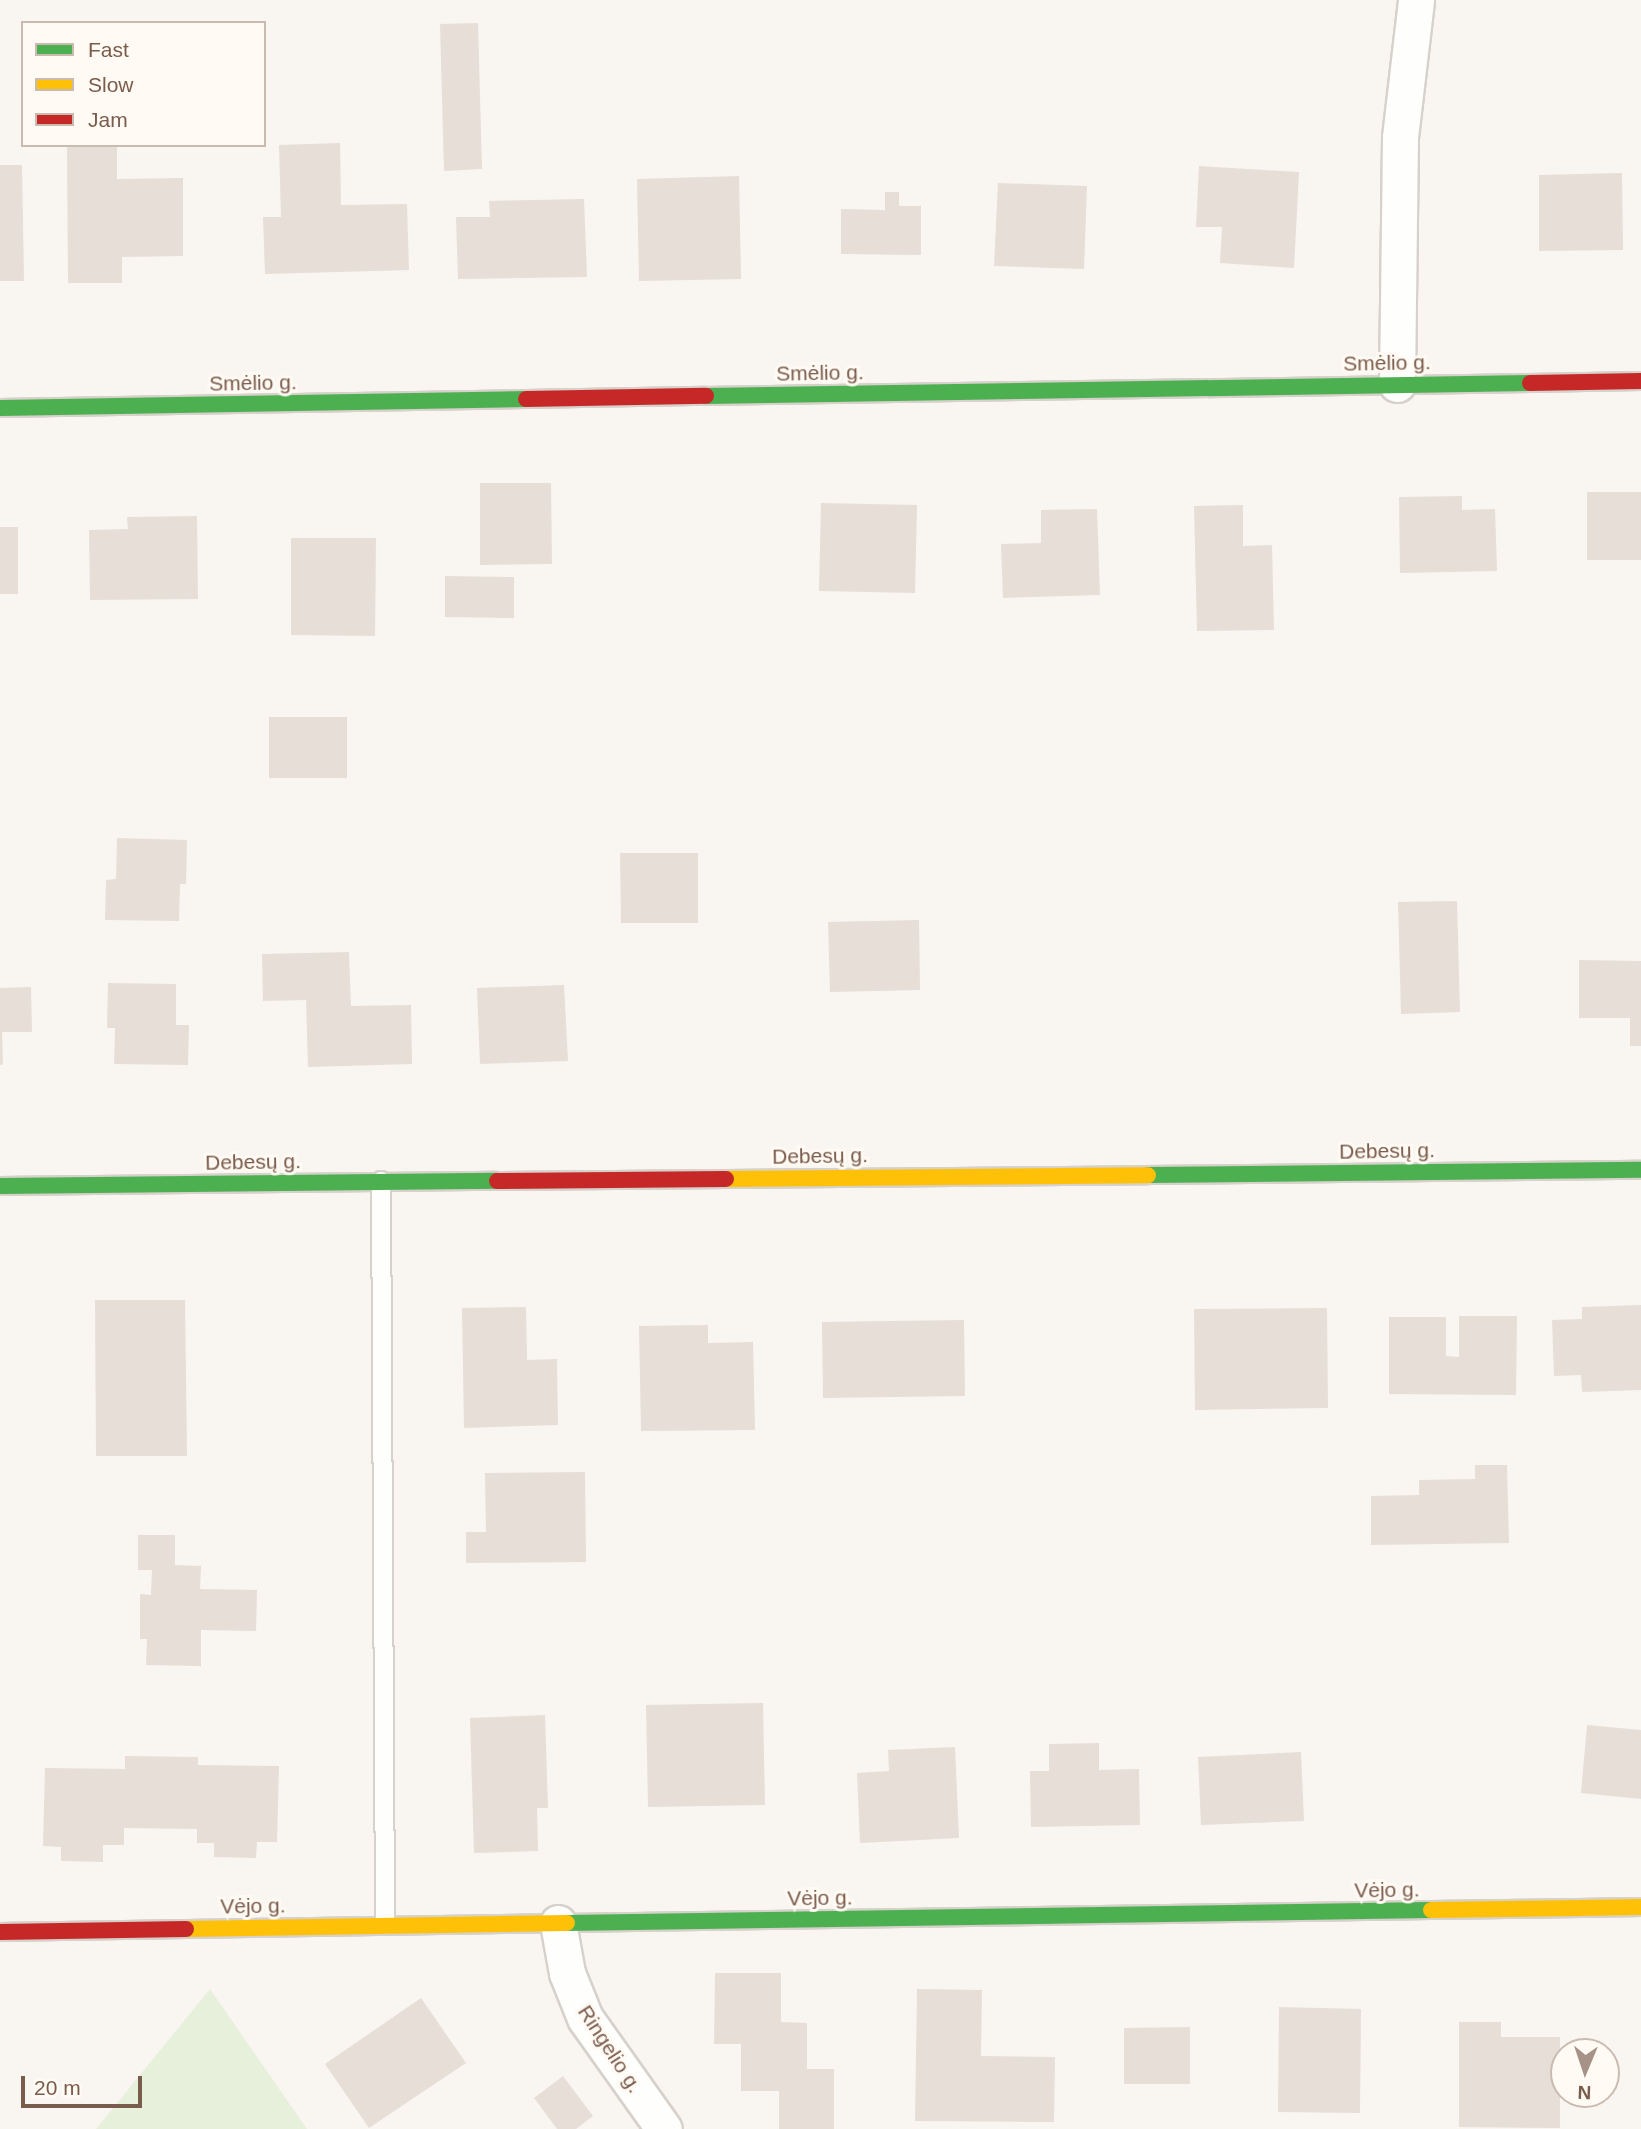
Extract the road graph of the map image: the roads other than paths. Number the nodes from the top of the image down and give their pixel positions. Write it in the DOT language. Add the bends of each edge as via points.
graph roads {
  1 [pos="1416,0"];
  2 [pos="1641,381"];
  3 [pos="1397,384"];
  4 [pos="0,408"];
  5 [pos="1641,1170"];
  6 [pos="381,1181"];
  7 [pos="0,1186"];
  8 [pos="1641,1907"];
  9 [pos="558,1923"];
  10 [pos="385,1925"];
  11 [pos="0,1932"];
  12 [pos="664,2129"];
  1 -- 3 [label="street" via="1400,137"];
  2 -- 3 [label="street, Smėlio g."];
  3 -- 4 [label="street, Smėlio g."];
  5 -- 6 [label="street, Debesų g."];
  6 -- 7 [label="street, Debesų g."];
  6 -- 10 [label="lane"];
  8 -- 9 [label="street, Vėjo g."];
  9 -- 10 [label="street, Vėjo g."];
  9 -- 12 [label="street, Ringelio g." via="567,1973 585,2018"];
  10 -- 11 [label="street, Vėjo g."];
}
